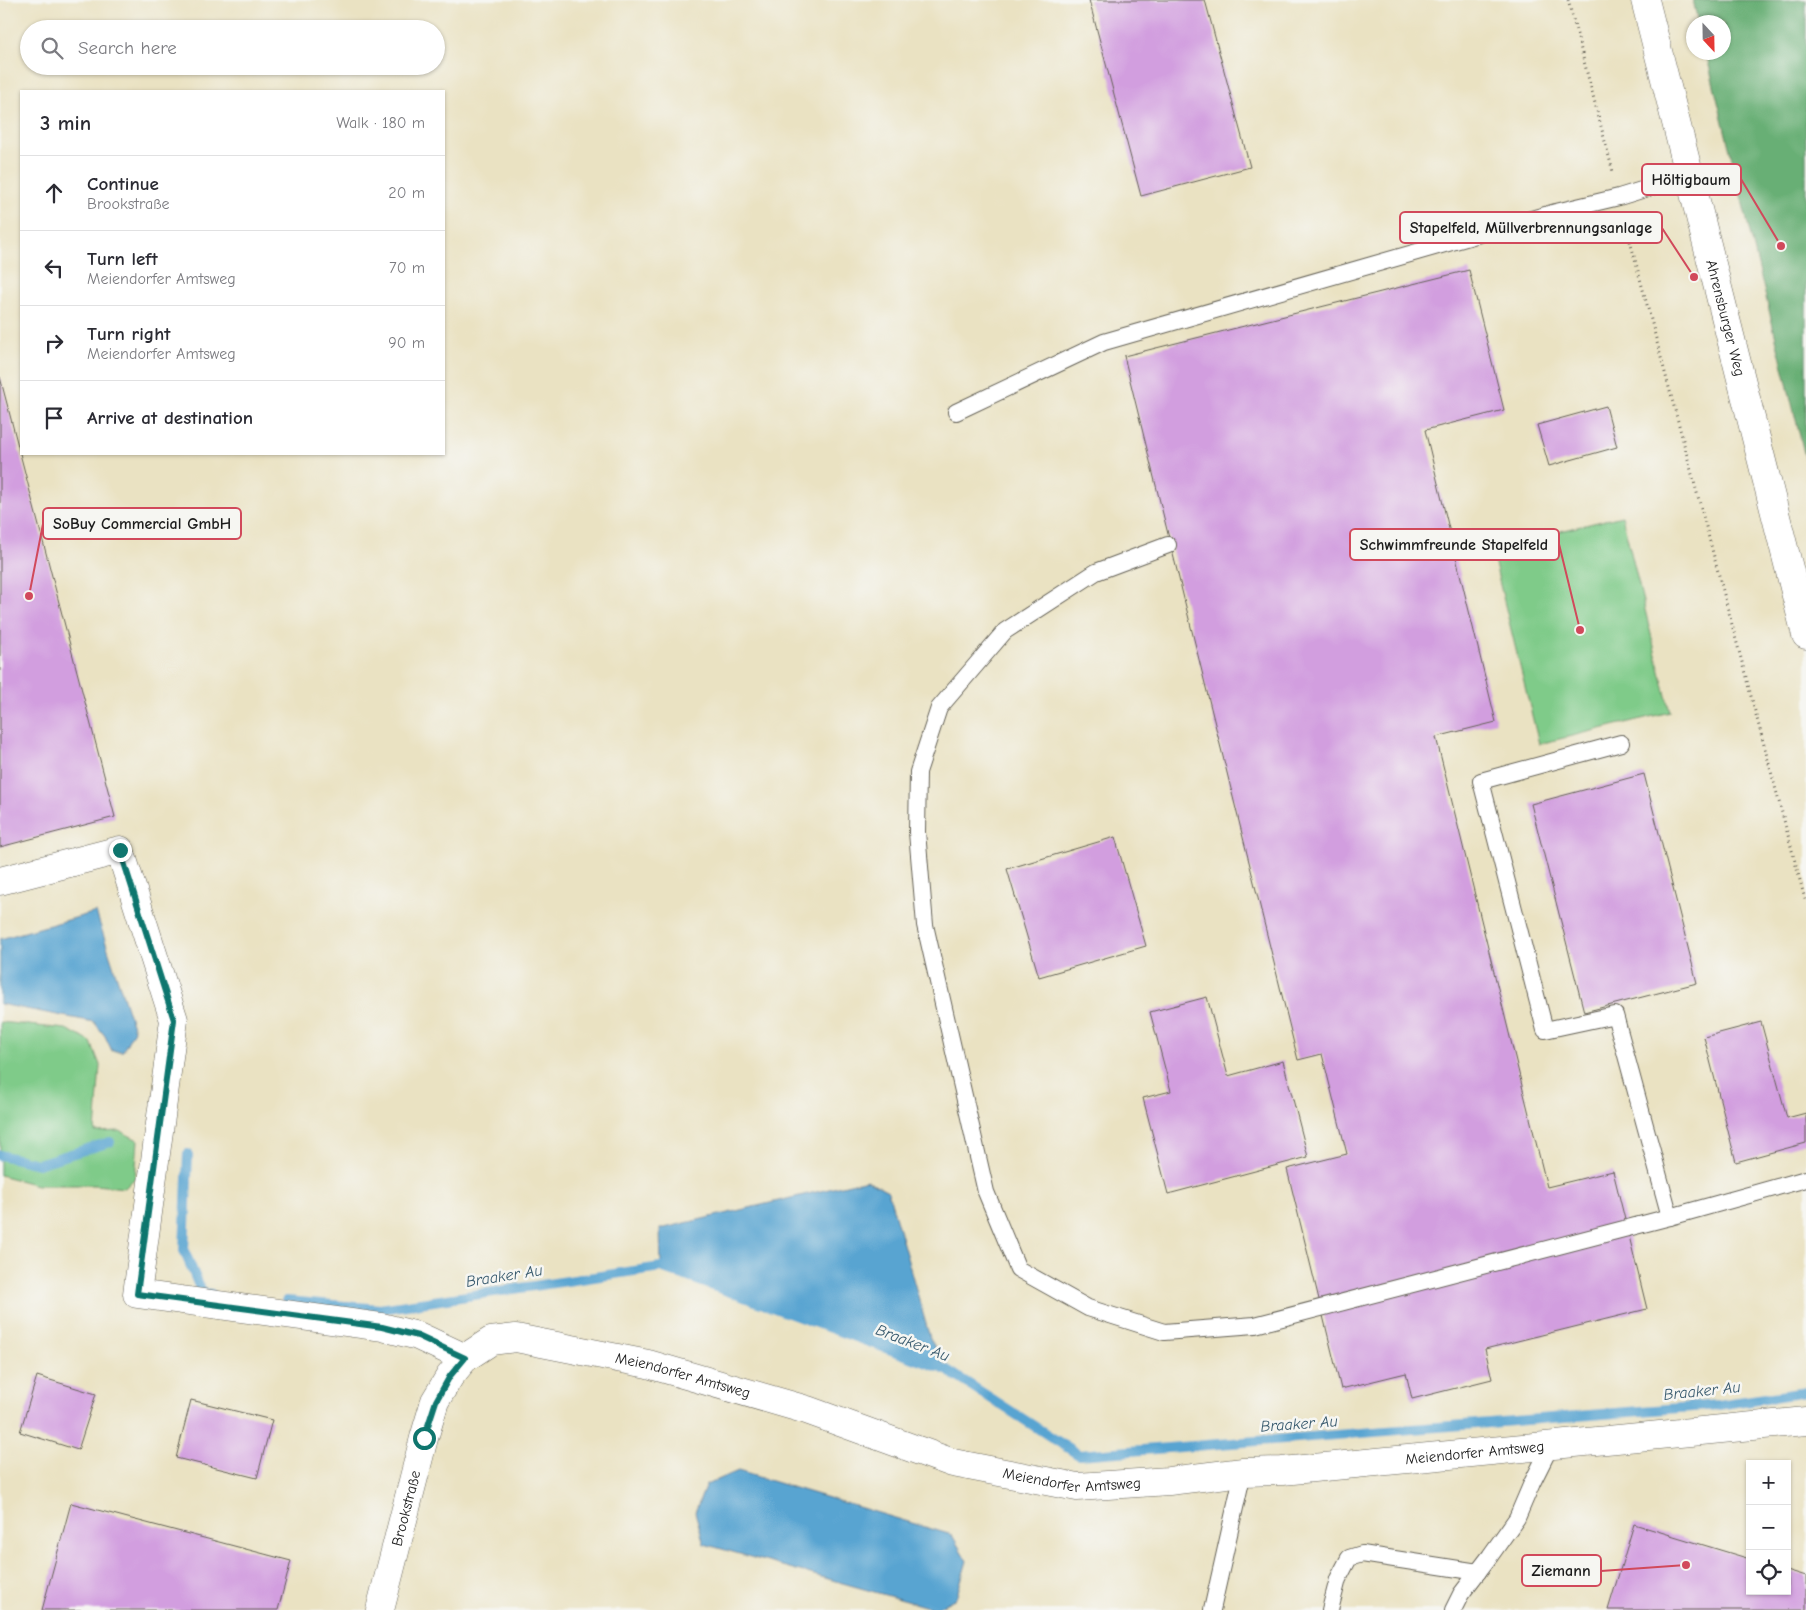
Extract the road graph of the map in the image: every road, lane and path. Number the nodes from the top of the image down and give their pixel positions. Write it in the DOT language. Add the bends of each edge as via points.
graph roads {
  1 [pos="1568,0"];
  2 [pos="1646,0"];
  3 [pos="1690,175"];
  4 [pos="1619,197"];
  5 [pos="956,412"];
  6 [pos="1168,545"];
  7 [pos="1806,635"];
  8 [pos="1621,743"];
  9 [pos="0,880"];
  10 [pos="1806,903"];
  11 [pos="1806,1179"];
  12 [pos="1670,1217"];
  13 [pos="465,1358"];
  14 [pos="1806,1421"];
  15 [pos="1551,1445"];
  16 [pos="1243,1472"];
  17 [pos="1478,1572"];
  18 [pos="380,1610"];
  19 [pos="1212,1610"];
  20 [pos="1330,1610"];
  21 [pos="1453,1610"];
  1 -- 4 [label="path"];
  2 -- 3 [label="street, Ahrensburger Weg"];
  3 -- 4 [label="lane"];
  3 -- 7 [label="street, Ahrensburger Weg"];
  4 -- 5 [label="lane" via="1556,212 1104,342"];
  4 -- 10 [label="path"];
  6 -- 12 [label="lane" via="1096,572 1005,631 939,708 918,772 917,832 925,925 986,1192 1018,1269 1088,1308 1164,1332 1255,1324"];
  8 -- 12 [label="lane" via="1481,781 1545,1030 1615,1016"];
  9 -- 13 [label="street" via="120,850 174,1020 137,1294 382,1327 418,1336"];
  11 -- 12 [label="lane"];
  13 -- 16 [label="street, Meiendorfer Amtsweg" via="491,1341 516,1338 602,1354 807,1410 953,1462 1077,1487"];
  13 -- 18 [label="street, Brookstraße" via="436,1401"];
  14 -- 15 [label="street, Meiendorfer Amtsweg"];
  15 -- 16 [label="street, Meiendorfer Amtsweg"];
  15 -- 17 [label="lane" via="1517,1518"];
  16 -- 19 [label="lane"];
  17 -- 20 [label="lane" via="1362,1554 1349,1558 1338,1579"];
  17 -- 21 [label="lane"];
}
